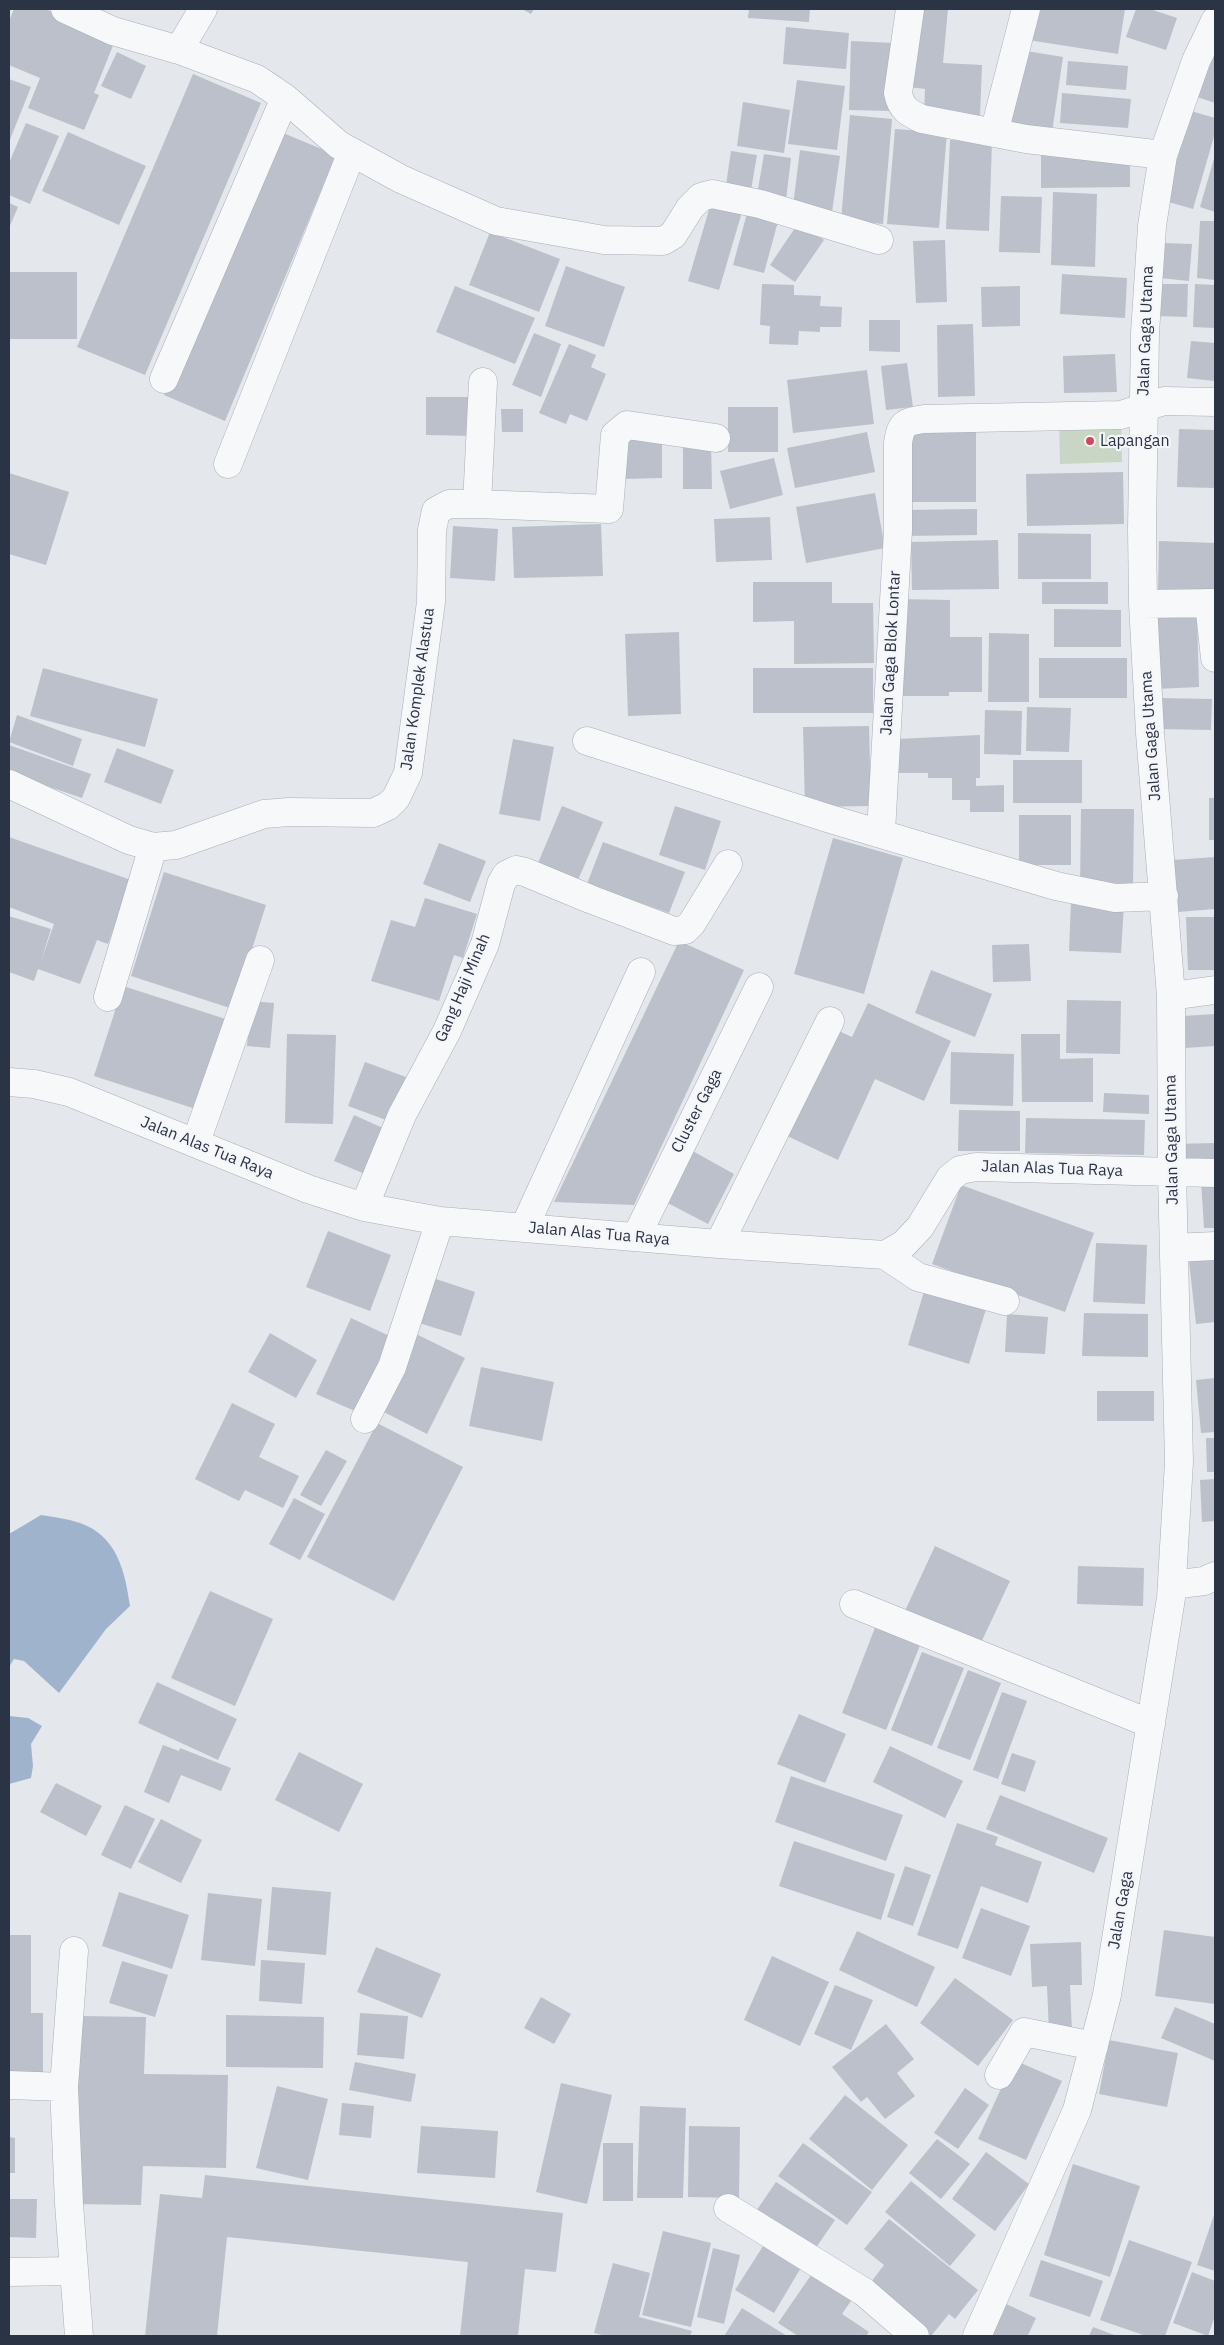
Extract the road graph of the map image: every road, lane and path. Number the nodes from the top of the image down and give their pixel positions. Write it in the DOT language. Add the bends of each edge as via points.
graph roads {
  1 [pos="65,9"];
  2 [pos="203,9"];
  3 [pos="910,9"];
  4 [pos="1026,9"];
  5 [pos="1215,21"];
  6 [pos="179,50"];
  7 [pos="285,98"];
  8 [pos="994,133"];
  9 [pos="352,152"];
  10 [pos="1162,155"];
  11 [pos="879,240"];
  12 [pos="164,379"];
  13 [pos="483,382"];
  14 [pos="1215,402"];
  15 [pos="1143,407"];
  16 [pos="716,438"];
  17 [pos="228,464"];
  18 [pos="477,504"];
  19 [pos="1212,603"];
  20 [pos="1143,604"];
  21 [pos="1215,658"];
  22 [pos="587,741"];
  23 [pos="9,784"];
  24 [pos="881,832"];
  25 [pos="153,847"];
  26 [pos="728,864"];
  27 [pos="1164,896"];
  28 [pos="260,960"];
  29 [pos="641,972"];
  30 [pos="759,986"];
  31 [pos="1215,990"];
  32 [pos="1171,996"];
  33 [pos="108,997"];
  34 [pos="830,1021"];
  35 [pos="9,1082"];
  36 [pos="196,1142"];
  37 [pos="1215,1172"];
  38 [pos="1172,1173"];
  39 [pos="364,1207"];
  40 [pos="440,1220"];
  41 [pos="524,1228"];
  42 [pos="636,1237"];
  43 [pos="719,1244"];
  44 [pos="1215,1246"];
  45 [pos="1174,1248"];
  46 [pos="885,1255"];
  47 [pos="1005,1301"];
  48 [pos="366,1419"];
  49 [pos="1179,1462"];
  50 [pos="1215,1576"];
  51 [pos="1172,1585"];
  52 [pos="854,1604"];
  53 [pos="1151,1724"];
  54 [pos="74,1951"];
  55 [pos="1094,2046"];
  56 [pos="999,2075"];
  57 [pos="9,2085"];
  58 [pos="64,2087"];
  59 [pos="728,2208"];
  60 [pos="73,2271"];
  61 [pos="9,2272"];
  62 [pos="79,2336"];
  63 [pos="915,2336"];
  64 [pos="977,2336"];
  1 -- 6 [label="street" via="113,31"];
  2 -- 6 [label="street"];
  3 -- 8 [label="street" via="898,93 900,104 922,119"];
  4 -- 8 [label="street"];
  5 -- 10 [label="street, Jalan Gaga Utama" via="1196,61"];
  6 -- 7 [label="street" via="257,79"];
  7 -- 9 [label="street" via="339,145"];
  7 -- 12 [label="street"];
  8 -- 10 [label="street"];
  9 -- 11 [label="street" via="401,179 496,221 604,240 663,241 673,236 690,208 701,197 712,194 760,204"];
  9 -- 17 [label="street"];
  10 -- 15 [label="street, Jalan Gaga Utama" via="1148,271"];
  13 -- 18 [label="street"];
  14 -- 15 [label="street, Jalan Gaga Blok Lontar" via="1164,402"];
  15 -- 20 [label="street, Jalan Gaga Utama"];
  15 -- 24 [label="street, Jalan Gaga Blok Lontar" via="1121,415 924,419 907,422 900,430 898,530"];
  16 -- 18 [label="street, Jalan Komplek Alastua" via="627,425 615,436 609,509"];
  18 -- 25 [label="street, Jalan Komplek Alastua" via="449,504 436,511 432,530 431,602 408,773 396,798 373,813 264,814 176,845"];
  19 -- 20 [label="street"];
  19 -- 21 [label="street"];
  20 -- 27 [label="street, Jalan Gaga Utama"];
  22 -- 24 [label="street" via="827,818"];
  23 -- 25 [label="street, Jalan Komplek Alastua" via="130,840"];
  24 -- 27 [label="street" via="1056,886 1115,898"];
  25 -- 33 [label="street"];
  26 -- 39 [label="street, Gang Haji Minah" via="692,923 684,930 674,931 525,872 516,870 506,876 485,944 447,1031 402,1116"];
  27 -- 32 [label="street, Jalan Gaga Utama"];
  28 -- 36 [label="street"];
  29 -- 41 [label="street"];
  30 -- 42 [label="street, Cluster Gaga"];
  31 -- 32 [label="street"];
  32 -- 38 [label="street, Jalan Gaga Utama"];
  34 -- 43 [label="street"];
  35 -- 36 [label="street, Jalan Alas Tua Raya" via="68,1092"];
  36 -- 39 [label="street, Jalan Alas Tua Raya" via="308,1190"];
  37 -- 38 [label="street"];
  38 -- 45 [label="street, Jalan Gaga Utama"];
  38 -- 46 [label="street, Jalan Alas Tua Raya" via="976,1167 960,1170 950,1178 920,1227 904,1244"];
  39 -- 40 [label="street, Jalan Alas Tua Raya"];
  40 -- 41 [label="street, Jalan Alas Tua Raya"];
  40 -- 48 [label="street" via="392,1367"];
  41 -- 42 [label="street, Jalan Alas Tua Raya"];
  42 -- 43 [label="street, Jalan Alas Tua Raya"];
  43 -- 46 [label="street, Jalan Alas Tua Raya"];
  44 -- 45 [label="street"];
  45 -- 49 [label="street, Jalan Gaga Utama"];
  46 -- 47 [label="street" via="918,1277"];
  49 -- 51 [label="street, Jalan Gaga"];
  50 -- 51 [label="street" via="1204,1581"];
  51 -- 53 [label="street, Jalan Gaga"];
  52 -- 53 [label="street"];
  53 -- 55 [label="street, Jalan Gaga" via="1107,1995"];
  54 -- 58 [label="street"];
  55 -- 56 [label="street" via="1024,2032"];
  55 -- 64 [label="street, Jalan Gaga" via="1077,2110"];
  57 -- 58 [label="street"];
  58 -- 60 [label="street"];
  59 -- 63 [label="street" via="864,2292"];
  60 -- 61 [label="street"];
  60 -- 62 [label="street"];
}
